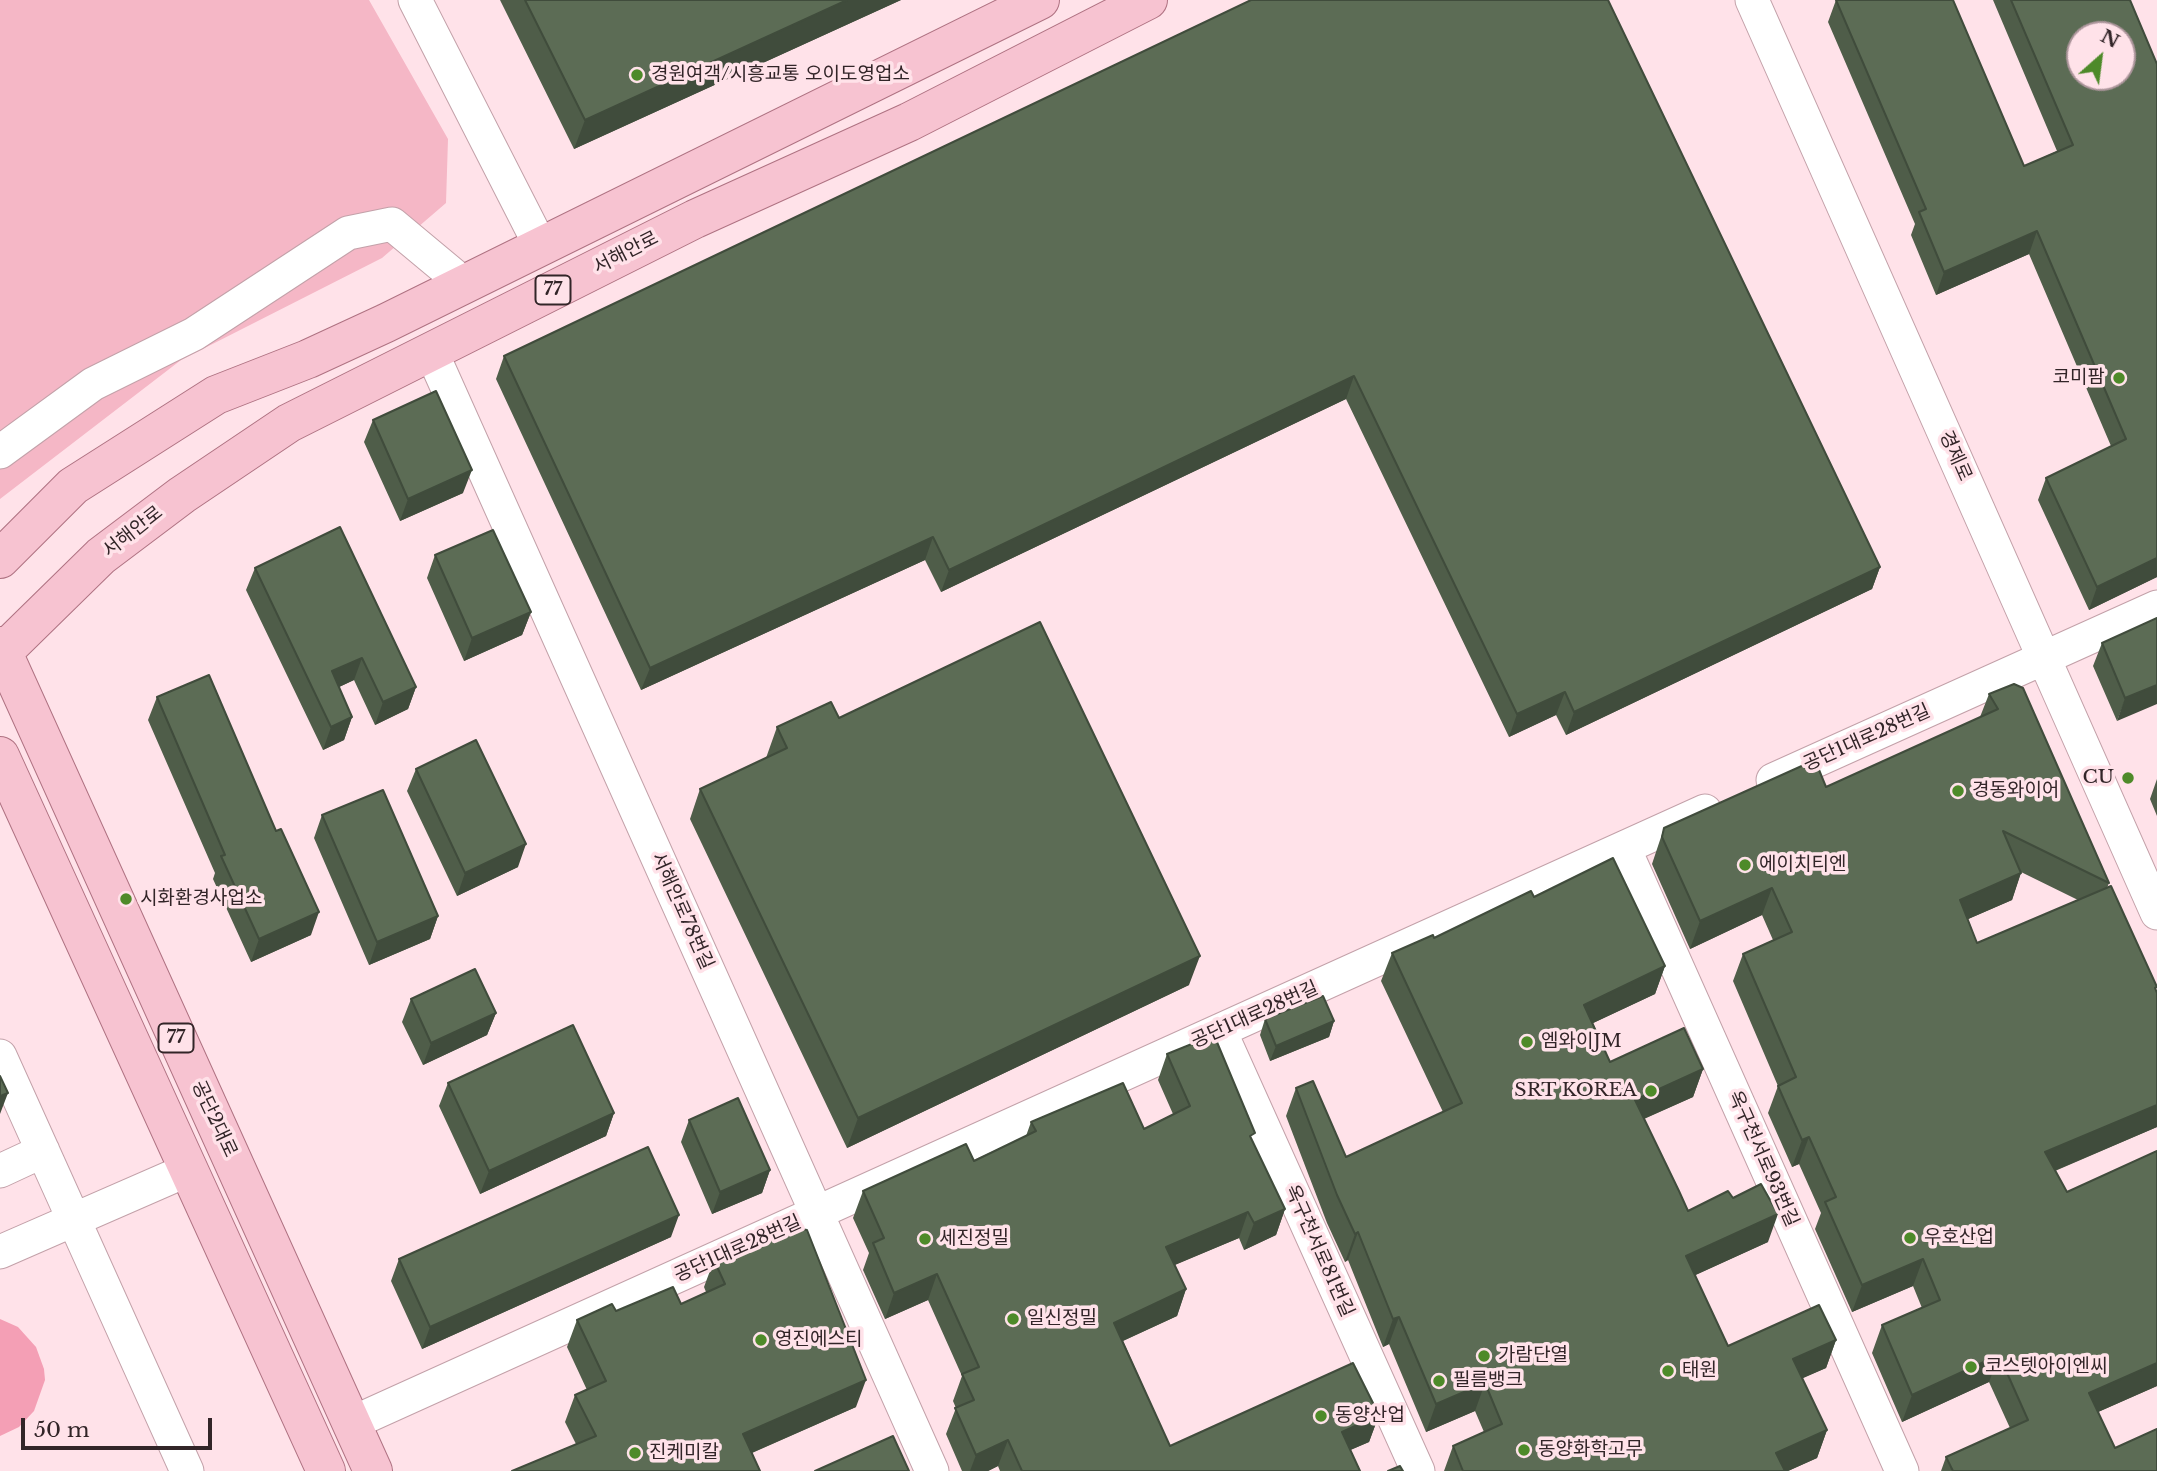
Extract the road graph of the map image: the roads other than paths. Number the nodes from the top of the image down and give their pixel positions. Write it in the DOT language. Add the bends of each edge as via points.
graph roads {
  1 [pos="415,0"];
  2 [pos="1041,0"];
  3 [pos="1148,0"];
  4 [pos="1763,4"];
  5 [pos="541,247"];
  6 [pos="464,284"];
  7 [pos="431,351"];
  8 [pos="0,452"];
  9 [pos="0,559"];
  10 [pos="2157,607"];
  11 [pos="1,650"];
  12 [pos="2044,658"];
  13 [pos="0,756"];
  14 [pos="1624,848"];
  15 [pos="2157,913"];
  16 [pos="1220,1031"];
  17 [pos="0,1056"];
  18 [pos="43,1151"];
  19 [pos="190,1169"];
  20 [pos="0,1171"];
  21 [pos="817,1213"];
  22 [pos="74,1220"];
  23 [pos="0,1252"];
  24 [pos="352,1423"];
  25 [pos="320,1456"];
  26 [pos="187,1471"];
  27 [pos="373,1471"];
  28 [pos="932,1471"];
  29 [pos="1418,1471"];
  30 [pos="1902,1471"];
  1 -- 5 [label="street"];
  2 -- 5 [label="main road, 77"];
  3 -- 7 [label="main road, 서해안로 / 77" via="909,122 695,219"];
  4 -- 12 [label="street, 경제로"];
  5 -- 6 [label="main road, 77"];
  6 -- 8 [label="street" via="391,223 348,233 194,334 93,384"];
  6 -- 9 [label="main road, 77" via="309,359 216,395 73,486"];
  7 -- 11 [label="main road, 서해안로 / 77" via="289,423 182,495 101,556"];
  7 -- 21 [label="street, 서해안로78번길"];
  10 -- 12 [label="street, 공단1대로28번길"];
  11 -- 24 [label="main road, 공단2대로 / 77"];
  12 -- 14 [label="street, 공단1대로28번길"];
  12 -- 15 [label="street, 경제로"];
  13 -- 19 [label="main road, 77"];
  14 -- 16 [label="street, 공단1대로28번길"];
  14 -- 30 [label="street, 옥구천서로93번길"];
  16 -- 21 [label="street, 공단1대로28번길"];
  16 -- 29 [label="street, 옥구천서로81번길"];
  17 -- 18 [label="street"];
  18 -- 20 [label="street"];
  18 -- 22 [label="street"];
  19 -- 22 [label="street"];
  19 -- 25 [label="main road, 77"];
  21 -- 24 [label="street, 공단1대로28번길"];
  21 -- 28 [label="street, 서해안로78번길"];
  22 -- 23 [label="street"];
  22 -- 26 [label="street"];
  24 -- 25 [label="main road"];
  24 -- 27 [label="main road, 공단2대로 / 77"];
}
